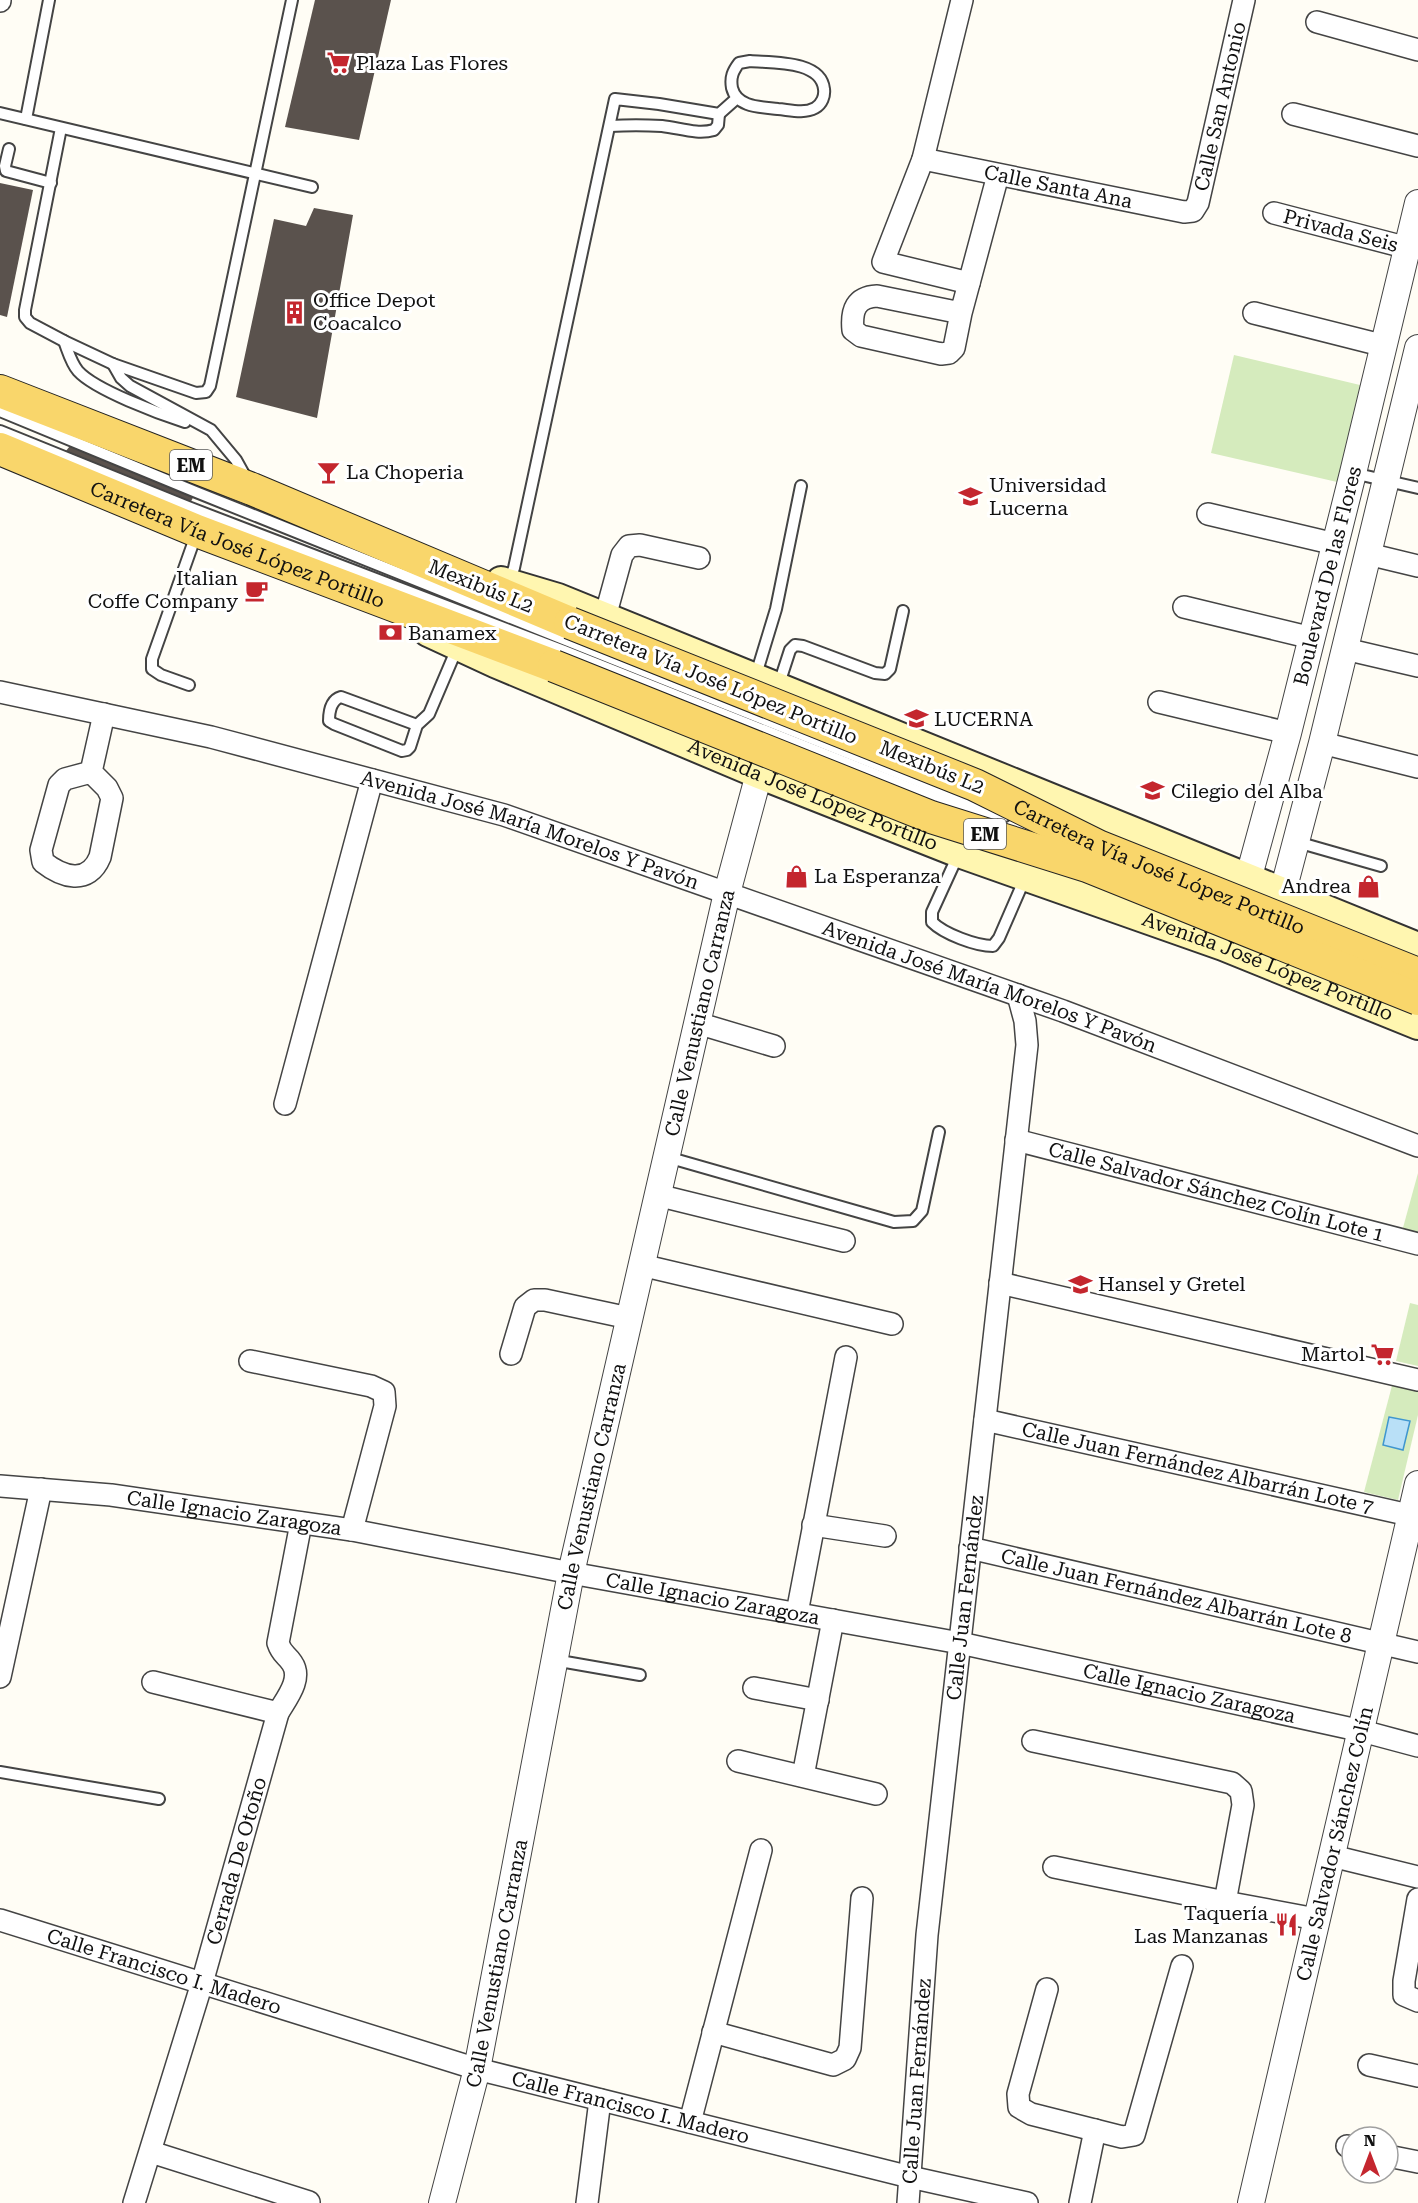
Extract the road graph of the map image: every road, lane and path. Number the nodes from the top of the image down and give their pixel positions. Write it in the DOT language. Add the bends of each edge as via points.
graph roads {
  1 [pos="49,0"];
  2 [pos="292,0"];
  3 [pos="962,0"];
  4 [pos="1244,0"];
  5 [pos="1317,22"];
  6 [pos="1418,50"];
  7 [pos="737,98"];
  8 [pos="0,113"];
  9 [pos="719,114"];
  10 [pos="1293,114"];
  11 [pos="26,119"];
  12 [pos="610,126"];
  13 [pos="61,128"];
  14 [pos="1418,146"];
  15 [pos="9,149"];
  16 [pos="923,159"];
  17 [pos="255,174"];
  18 [pos="998,175"];
  19 [pos="51,183"];
  20 [pos="312,187"];
  21 [pos="1418,202"];
  22 [pos="1193,211"];
  23 [pos="1274,213"];
  24 [pos="1408,248"];
  25 [pos="883,262"];
  26 [pos="969,283"];
  27 [pos="878,296"];
  28 [pos="961,313"];
  29 [pos="1254,313"];
  30 [pos="64,341"];
  31 [pos="1385,346"];
  32 [pos="1417,353"];
  33 [pos="113,364"];
  34 [pos="0,391"];
  35 [pos="0,411"];
  36 [pos="0,430"];
  37 [pos="211,430"];
  38 [pos="0,449"];
  39 [pos="1353,473"];
  40 [pos="1387,481"];
  41 [pos="801,486"];
  42 [pos="1418,488"];
  43 [pos="252,489"];
  44 [pos="1208,514"];
  45 [pos="197,531"];
  46 [pos="381,542"];
  47 [pos="1335,544"];
  48 [pos="1368,554"];
  49 [pos="699,558"];
  50 [pos="1418,566"];
  51 [pos="318,578"];
  52 [pos="507,584"];
  53 [pos="1184,607"];
  54 [pos="903,611"];
  55 [pos="605,617"];
  56 [pos="1312,638"];
  57 [pos="458,646"];
  58 [pos="1345,649"];
  59 [pos="1418,666"];
  60 [pos="766,682"];
  61 [pos="189,685"];
  62 [pos="0,692"];
  63 [pos="1159,702"];
  64 [pos="104,714"];
  65 [pos="417,725"];
  66 [pos="1288,733"];
  67 [pos="1322,743"];
  68 [pos="1418,767"];
  69 [pos="91,772"];
  70 [pos="759,774"];
  71 [pos="372,780"];
  72 [pos="1045,832"];
  73 [pos="1029,835"];
  74 [pos="1297,841"];
  75 [pos="959,853"];
  76 [pos="1381,866"];
  77 [pos="1027,875"];
  78 [pos="1249,878"];
  79 [pos="727,893"];
  80 [pos="1283,893"];
  81 [pos="1237,914"];
  82 [pos="1270,940"];
  83 [pos="1223,946"];
  84 [pos="1418,947"];
  85 [pos="1418,977"];
  86 [pos="1418,994"];
  87 [pos="1018,995"];
  88 [pos="1418,999"];
  89 [pos="697,1023"];
  90 [pos="1418,1025"];
  91 [pos="774,1046"];
  92 [pos="285,1104"];
  93 [pos="939,1132"];
  94 [pos="1016,1140"];
  95 [pos="1418,1146"];
  96 [pos="667,1157"];
  97 [pos="657,1196"];
  98 [pos="844,1241"];
  99 [pos="1418,1244"];
  100 [pos="641,1265"];
  101 [pos="1000,1282"];
  102 [pos="629,1318"];
  103 [pos="892,1324"];
  104 [pos="511,1354"];
  105 [pos="846,1357"];
  106 [pos="250,1361"];
  107 [pos="1418,1380"];
  108 [pos="984,1420"];
  109 [pos="1418,1484"];
  110 [pos="0,1486"];
  111 [pos="41,1489"];
  112 [pos="1414,1516"];
  113 [pos="301,1523"];
  114 [pos="813,1525"];
  115 [pos="352,1530"];
  116 [pos="885,1536"];
  117 [pos="970,1548"];
  118 [pos="571,1573"];
  119 [pos="796,1613"];
  120 [pos="833,1620"];
  121 [pos="1381,1642"];
  122 [pos="960,1643"];
  123 [pos="1418,1652"];
  124 [pos="554,1660"];
  125 [pos="640,1676"];
  126 [pos="0,1677"];
  127 [pos="153,1682"];
  128 [pos="754,1688"];
  129 [pos="818,1700"];
  130 [pos="278,1713"];
  131 [pos="1362,1731"];
  132 [pos="1033,1741"];
  133 [pos="1418,1746"];
  134 [pos="738,1761"];
  135 [pos="0,1772"];
  136 [pos="803,1776"];
  137 [pos="876,1794"];
  138 [pos="159,1799"];
  139 [pos="761,1850"];
  140 [pos="1332,1856"];
  141 [pos="1054,1867"];
  142 [pos="1418,1877"];
  143 [pos="862,1898"];
  144 [pos="1418,1899"];
  145 [pos="1224,1902"];
  146 [pos="1316,1918"];
  147 [pos="0,1920"];
  148 [pos="1182,1966"];
  149 [pos="202,1983"];
  150 [pos="1047,1989"];
  151 [pos="1418,2001"];
  152 [pos="713,2032"];
  153 [pos="1369,2065"];
  154 [pos="477,2069"];
  155 [pos="1418,2076"];
  156 [pos="600,2100"];
  157 [pos="690,2122"];
  158 [pos="1095,2130"];
  159 [pos="151,2152"];
  160 [pos="1400,2158"];
  161 [pos="1418,2162"];
  162 [pos="910,2177"];
  163 [pos="309,2202"];
  164 [pos="134,2203"];
  165 [pos="442,2203"];
  166 [pos="587,2203"];
  167 [pos="908,2203"];
  168 [pos="1027,2203"];
  169 [pos="1080,2203"];
  170 [pos="1251,2203"];
  1 -- 11 [label="lane"];
  2 -- 17 [label="lane"];
  3 -- 16 [label="street"];
  4 -- 22 [label="street, Calle San Antonio"];
  5 -- 6 [label="street"];
  7 -- 7 [label="lane" via="752,106 806,111 822,102 825,93 820,75 810,68 750,61 739,63 733,71 731,81"];
  7 -- 9 [label="lane"];
  8 -- 11 [label="lane"];
  9 -- 12 [label="lane" via="718,125 709,132 640,124"];
  9 -- 12 [label="lane" via="615,99"];
  10 -- 14 [label="street"];
  11 -- 13 [label="lane"];
  12 -- 52 [label="lane" via="514,568"];
  13 -- 17 [label="lane"];
  13 -- 19 [label="lane"];
  15 -- 19 [label="lane" via="6,171"];
  16 -- 18 [label="street, Calle Santa Ana"];
  16 -- 25 [label="street"];
  17 -- 20 [label="lane"];
  17 -- 33 [label="lane" via="206,393"];
  18 -- 22 [label="street, Calle Santa Ana"];
  18 -- 26 [label="street"];
  19 -- 30 [label="lane" via="25,317"];
  21 -- 24 [label="street, Boulevard De las Flores"];
  23 -- 24 [label="street, Privada Seis"];
  24 -- 31 [label="street, Boulevard De las Flores"];
  25 -- 26 [label="street"];
  25 -- 27 [label="street"];
  26 -- 28 [label="street"];
  27 -- 28 [label="street"];
  27 -- 28 [label="street" via="862,299 856,306 854,330 861,336 942,354 954,348"];
  29 -- 31 [label="street"];
  30 -- 33 [label="lane"];
  30 -- 37 [label="lane" via="80,373 95,384 160,414"];
  31 -- 39 [label="street, Boulevard De las Flores"];
  32 -- 40 [label="street, Boulevard De las Flores"];
  33 -- 37 [label="lane" via="130,386"];
  34 -- 43 [label="main road, Carretera Vía José López Portillo / EM"];
  35 -- 36 [label="lane, Mexibús L2" via="1010,823 188,507"];
  37 -- 43 [label="lane" via="236,460"];
  38 -- 45 [label="main road, Carretera Vía José López Portillo / EM"];
  39 -- 40 [label="lane"];
  39 -- 47 [label="street, Boulevard De las Flores"];
  40 -- 42 [label="lane"];
  40 -- 48 [label="street, Boulevard De las Flores"];
  41 -- 60 [label="lane"];
  43 -- 46 [label="main road, Carretera Vía José López Portillo / EM"];
  44 -- 47 [label="street"];
  45 -- 51 [label="main road, Carretera Vía José López Portillo / EM"];
  45 -- 61 [label="lane" via="152,659 152,669"];
  46 -- 52 [label="main road"];
  46 -- 85 [label="main road, Carretera Vía José López Portillo / EM, bridge" via="570,623 975,785 1098,846"];
  47 -- 56 [label="street, Boulevard De las Flores"];
  48 -- 50 [label="street"];
  48 -- 58 [label="street, Boulevard De las Flores"];
  49 -- 55 [label="street" via="629,546 622,555"];
  51 -- 57 [label="main road, Avenida José López Portillo"];
  51 -- 88 [label="main road, Carretera Vía José López Portillo / EM, bridge" via="554,666 932,817 1087,866"];
  52 -- 55 [label="main road" via="558,598"];
  53 -- 56 [label="street"];
  54 -- 60 [label="lane" via="890,669 885,674 875,674 795,645"];
  55 -- 60 [label="main road"];
  56 -- 66 [label="street, Boulevard De las Flores"];
  57 -- 65 [label="lane" via="429,714"];
  57 -- 70 [label="main road, Avenida José López Portillo"];
  58 -- 59 [label="street"];
  58 -- 67 [label="street, Boulevard De las Flores"];
  60 -- 78 [label="main road"];
  62 -- 64 [label="street, Avenida José María Morelos Y Pavón"];
  63 -- 66 [label="street"];
  64 -- 69 [label="street"];
  64 -- 71 [label="street, Avenida José María Morelos Y Pavón" via="211,737"];
  65 -- 65 [label="lane" via="410,747 402,751 334,724 328,721 328,715 333,702 341,697"];
  66 -- 78 [label="street, Boulevard De las Flores"];
  67 -- 68 [label="street"];
  67 -- 74 [label="street, Boulevard De las Flores"];
  69 -- 69 [label="street" via="65,779 59,785 41,850 43,862 64,876 90,872 100,857 112,798"];
  70 -- 75 [label="main road, Avenida José López Portillo"];
  70 -- 79 [label="street, Calle Venustiano Carranza"];
  71 -- 79 [label="street, Avenida José María Morelos Y Pavón" via="504,816"];
  71 -- 92 [label="street"];
  72 -- 81 [label="lane"];
  73 -- 81 [label="lane"];
  74 -- 76 [label="lane"];
  74 -- 80 [label="street, Boulevard De las Flores"];
  75 -- 77 [label="main road, Avenida José López Portillo"];
  75 -- 77 [label="lane" via="932,912 932,922 939,929 984,946 993,946 999,938"];
  77 -- 83 [label="main road, Avenida José López Portillo"];
  78 -- 80 [label="main road"];
  78 -- 81 [label="street, Boulevard De las Flores"];
  79 -- 87 [label="street, Avenida José María Morelos Y Pavón"];
  79 -- 89 [label="street, Calle Venustiano Carranza"];
  80 -- 82 [label="street, Boulevard De las Flores"];
  80 -- 84 [label="main road"];
  81 -- 82 [label="lane"];
  81 -- 83 [label="street, Boulevard De las Flores"];
  82 -- 83 [label="main road, Avenida José López Portillo"];
  82 -- 85 [label="lane"];
  82 -- 86 [label="lane"];
  82 -- 90 [label="main road, Avenida José López Portillo"];
  87 -- 94 [label="street, Calle Juan Fernández" via="1027,1045"];
  87 -- 95 [label="street, Avenida José María Morelos Y Pavón"];
  89 -- 91 [label="street"];
  89 -- 96 [label="street, Calle Venustiano Carranza"];
  93 -- 96 [label="lane" via="922,1211 913,1221 894,1222"];
  94 -- 99 [label="street, Calle Salvador Sánchez Colín Lote 1"];
  94 -- 101 [label="street, Calle Juan Fernández"];
  96 -- 97 [label="street, Calle Venustiano Carranza"];
  97 -- 98 [label="street"];
  97 -- 100 [label="street, Calle Venustiano Carranza"];
  100 -- 102 [label="street, Calle Venustiano Carranza"];
  100 -- 103 [label="street"];
  101 -- 107 [label="street"];
  101 -- 108 [label="street, Calle Juan Fernández"];
  102 -- 104 [label="street" via="534,1300 525,1307"];
  102 -- 118 [label="street, Calle Venustiano Carranza"];
  105 -- 114 [label="street"];
  106 -- 115 [label="street" via="384,1392 386,1406"];
  108 -- 112 [label="street, Calle Juan Fernández Albarrán Lote 7"];
  108 -- 117 [label="street, Calle Juan Fernández"];
  109 -- 112 [label="street, Calle Salvador Sánchez Colín"];
  110 -- 111 [label="street, Calle Ignacio Zaragoza"];
  111 -- 113 [label="street, Calle Ignacio Zaragoza" via="111,1495"];
  111 -- 126 [label="street"];
  112 -- 121 [label="street, Calle Salvador Sánchez Colín"];
  113 -- 115 [label="street, Calle Ignacio Zaragoza"];
  113 -- 130 [label="street, Cerrada De Otoño" via="278,1643 297,1674"];
  114 -- 116 [label="street"];
  114 -- 119 [label="street"];
  115 -- 118 [label="street, Calle Ignacio Zaragoza"];
  117 -- 121 [label="street, Calle Juan Fernández Albarrán Lote 8"];
  117 -- 122 [label="street, Calle Juan Fernández"];
  118 -- 119 [label="street, Calle Ignacio Zaragoza"];
  118 -- 124 [label="street, Calle Venustiano Carranza"];
  119 -- 120 [label="street, Calle Ignacio Zaragoza"];
  120 -- 122 [label="street, Calle Ignacio Zaragoza"];
  120 -- 129 [label="street"];
  121 -- 123 [label="street, Calle Juan Fernández Albarrán Lote 8"];
  121 -- 131 [label="street, Calle Salvador Sánchez Colín"];
  122 -- 131 [label="street, Calle Ignacio Zaragoza"];
  122 -- 162 [label="street, Calle Juan Fernández" via="927,1935"];
  124 -- 125 [label="lane"];
  124 -- 154 [label="street, Calle Venustiano Carranza"];
  127 -- 130 [label="street"];
  128 -- 129 [label="street"];
  129 -- 136 [label="street"];
  130 -- 149 [label="street, Cerrada De Otoño"];
  131 -- 133 [label="street, Calle Ignacio Zaragoza"];
  131 -- 140 [label="street, Calle Salvador Sánchez Colín"];
  132 -- 145 [label="street" via="1232,1783 1241,1791 1243,1805"];
  134 -- 136 [label="street"];
  135 -- 138 [label="lane"];
  136 -- 137 [label="street"];
  139 -- 152 [label="street"];
  140 -- 142 [label="street"];
  140 -- 146 [label="street, Calle Salvador Sánchez Colín"];
  141 -- 145 [label="street"];
  143 -- 152 [label="street" via="850,2048 845,2059 833,2065"];
  144 -- 151 [label="street" via="1404,1995"];
  145 -- 146 [label="street"];
  146 -- 170 [label="street, Calle Salvador Sánchez Colín"];
  147 -- 149 [label="street, Calle Francisco I. Madero"];
  148 -- 158 [label="street" via="1134,2135 1122,2137"];
  149 -- 154 [label="street, Calle Francisco I. Madero"];
  149 -- 159 [label="street, Cerrada De Otoño"];
  150 -- 158 [label="street" via="1018,2094 1019,2107 1031,2114"];
  152 -- 157 [label="street"];
  153 -- 155 [label="street"];
  154 -- 156 [label="street, Calle Francisco I. Madero"];
  154 -- 165 [label="street, Calle Venustiano Carranza"];
  156 -- 157 [label="street, Calle Francisco I. Madero"];
  156 -- 166 [label="street"];
  157 -- 162 [label="street, Calle Francisco I. Madero"];
  158 -- 169 [label="street"];
  159 -- 163 [label="street"];
  159 -- 164 [label="street, Cerrada De Otoño"];
  160 -- 161 [label="street"];
  162 -- 167 [label="street, Calle Juan Fernández"];
  162 -- 168 [label="street, Calle Francisco I. Madero"];
}
